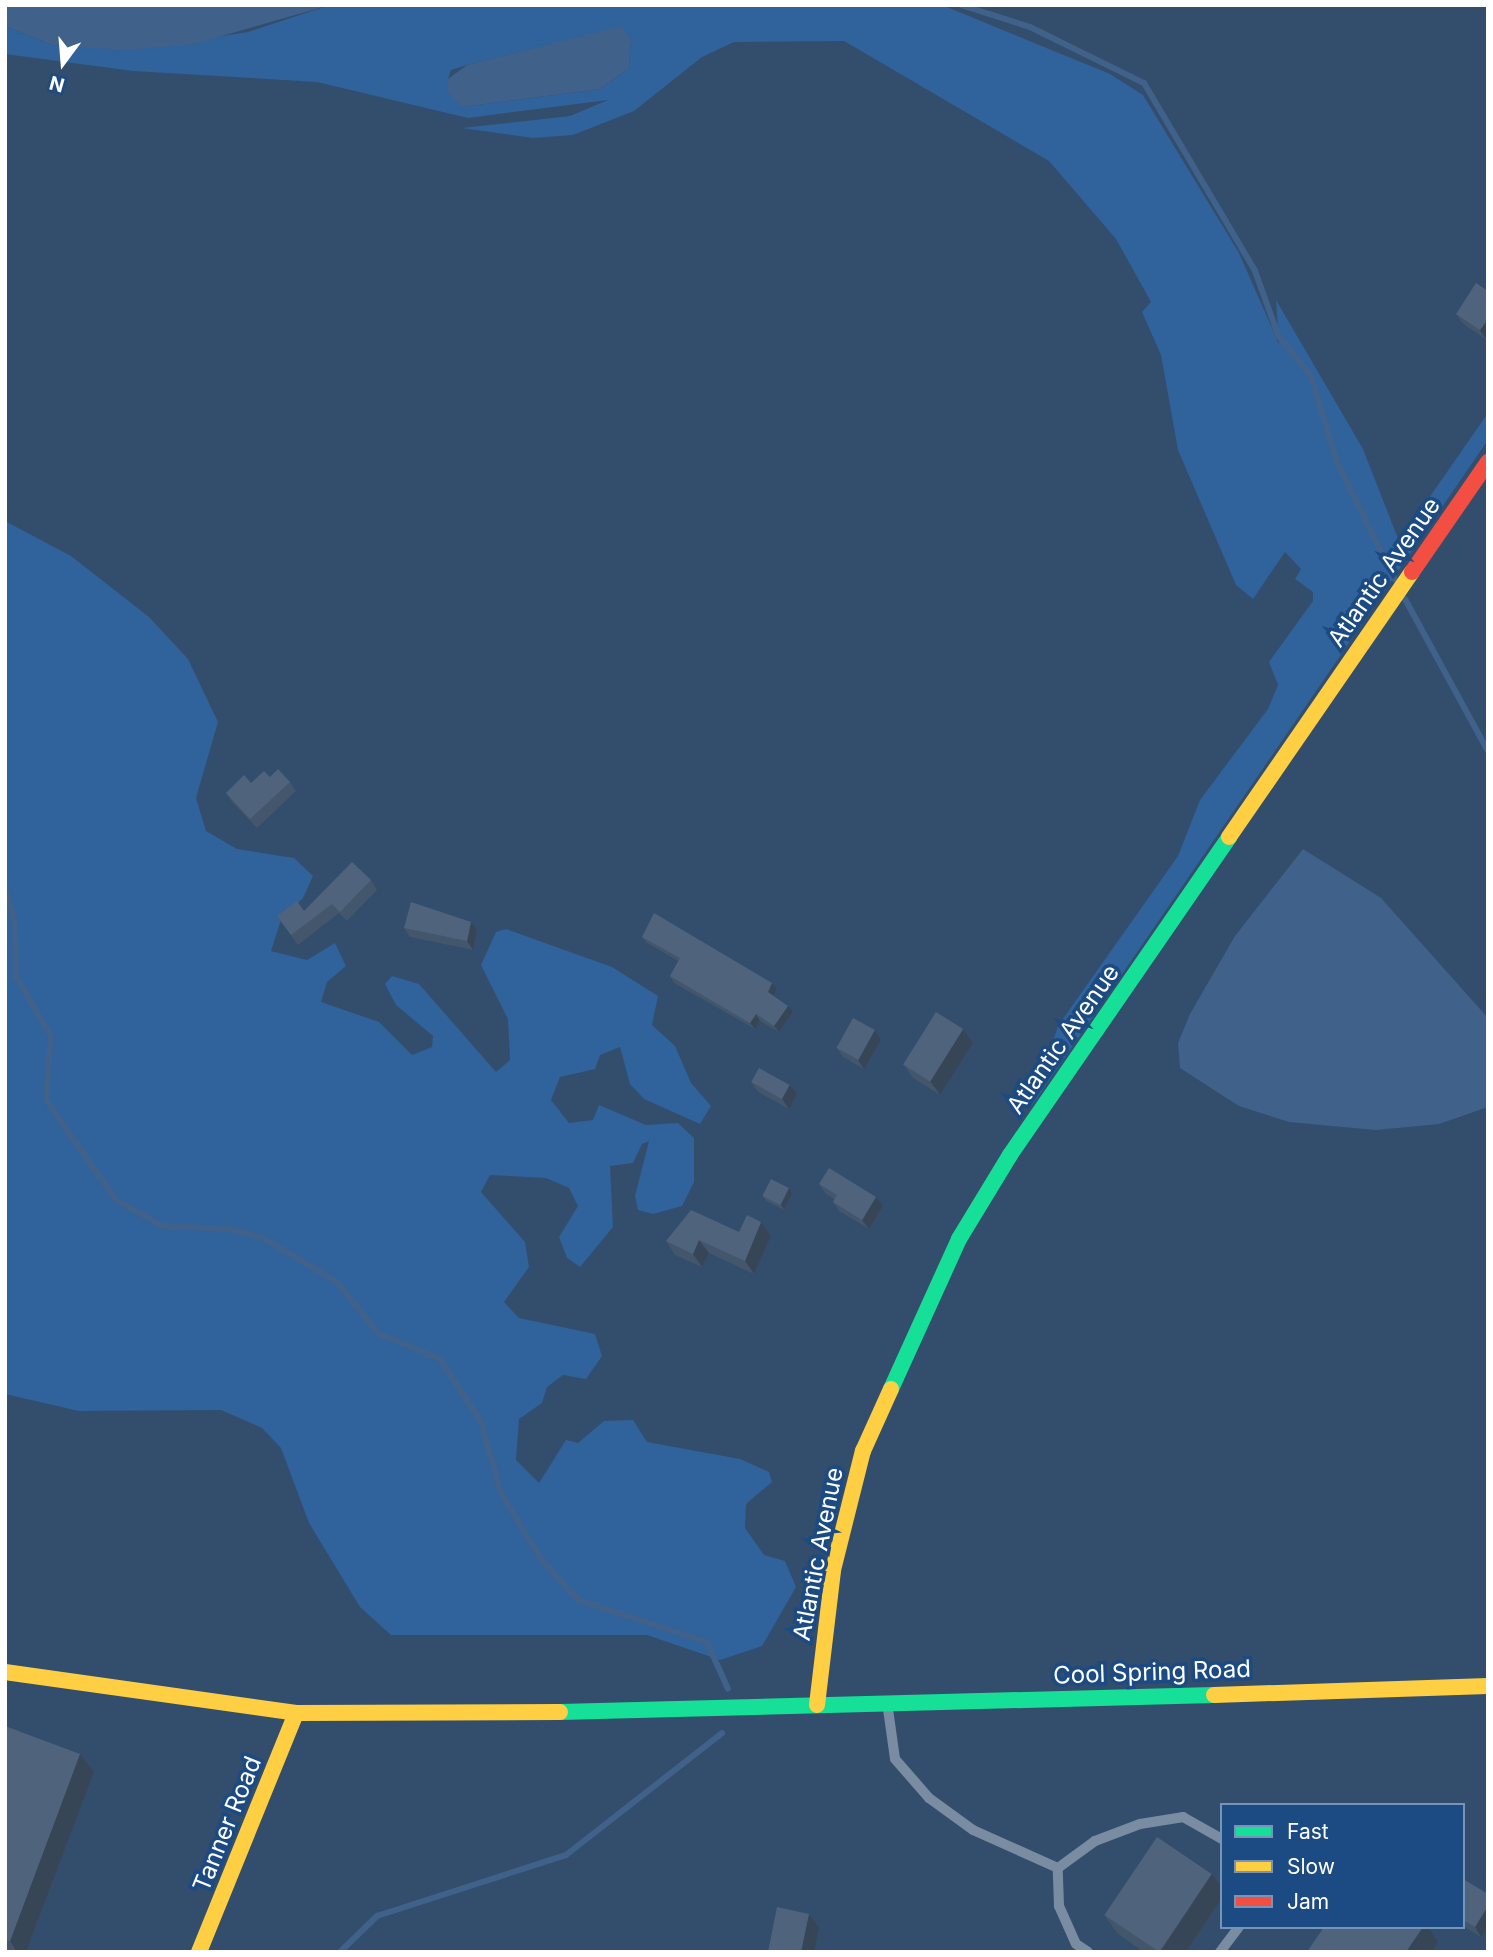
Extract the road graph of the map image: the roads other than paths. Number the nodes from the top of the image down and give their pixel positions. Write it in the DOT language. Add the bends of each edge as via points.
graph roads {
  1 [pos="1488,462"];
  2 [pos="5,1672"];
  3 [pos="1488,1686"];
  4 [pos="887,1703"];
  5 [pos="817,1706"];
  6 [pos="296,1713"];
  7 [pos="1220,1838"];
  8 [pos="1058,1868"];
  9 [pos="1237,1929"];
  10 [pos="199,1952"];
  11 [pos="1088,1952"];
  12 [pos="1220,1952"];
  1 -- 5 [label="main road, Atlantic Avenue" via="1010,1155 954,1249 863,1451 833,1570"];
  2 -- 6 [label="main road, Cool Spring Road"];
  3 -- 4 [label="main road, Cool Spring Road"];
  4 -- 5 [label="main road, Cool Spring Road"];
  4 -- 8 [label="lane" via="895,1759 929,1798 973,1829"];
  5 -- 6 [label="main road, Cool Spring Road"];
  6 -- 10 [label="main road, Tanner Road"];
  7 -- 8 [label="lane" via="1183,1817 1140,1824 1096,1841"];
  8 -- 11 [label="lane" via="1059,1906 1076,1944"];
  9 -- 12 [label="lane"];
}
